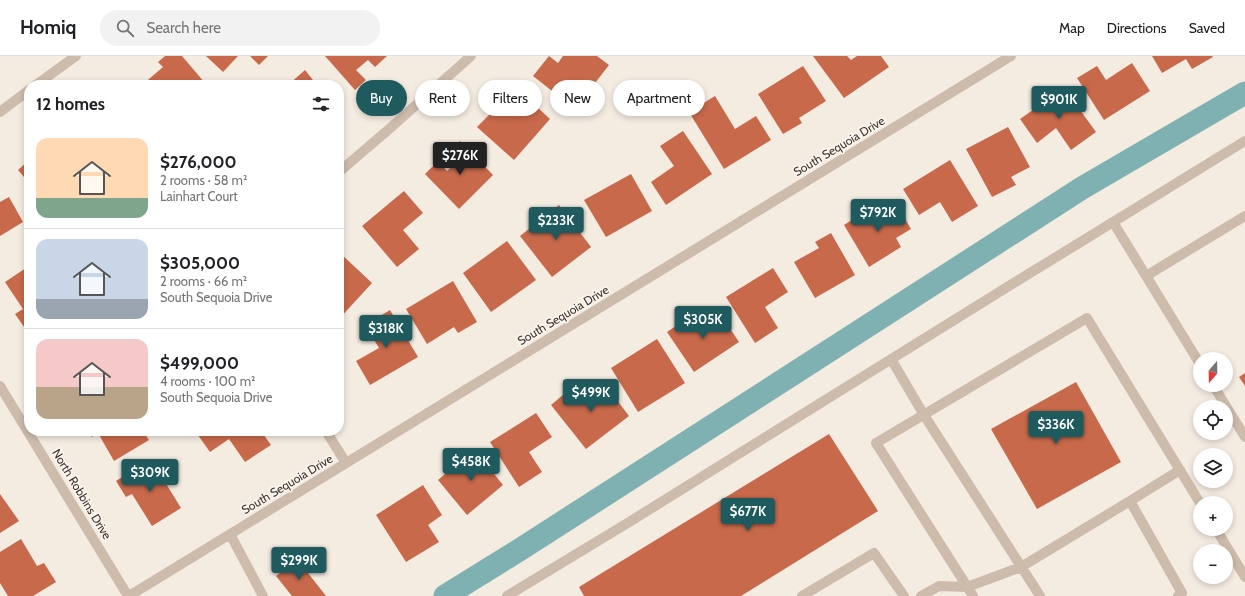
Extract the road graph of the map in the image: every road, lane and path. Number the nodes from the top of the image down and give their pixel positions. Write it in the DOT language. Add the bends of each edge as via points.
graph roads {
  1 [pos="76,56"];
  2 [pos="471,56"];
  3 [pos="1011,56"];
  4 [pos="43,80"];
  5 [pos="24,94"];
  6 [pos="0,112"];
  7 [pos="1245,141"];
  8 [pos="344,168"];
  9 [pos="1245,216"];
  10 [pos="1113,222"];
  11 [pos="1146,276"];
  12 [pos="1193,353"];
  13 [pos="891,359"];
  14 [pos="0,386"];
  15 [pos="1217,392"];
  16 [pos="924,415"];
  17 [pos="24,425"];
  18 [pos="30,436"];
  19 [pos="329,436"];
  20 [pos="1245,437"];
  21 [pos="346,463"];
  22 [pos="1180,470"];
  23 [pos="1196,496"];
  24 [pos="1130,502"];
  25 [pos="230,534"];
  26 [pos="1220,536"];
  27 [pos="1021,567"];
  28 [pos="1245,577"];
  29 [pos="967,586"];
  30 [pos="128,596"];
  31 [pos="263,596"];
  32 [pos="507,596"];
  33 [pos="802,596"];
  34 [pos="904,596"];
  35 [pos="921,596"];
  36 [pos="973,596"];
  37 [pos="1040,596"];
  38 [pos="1178,596"];
  1 -- 4 [label="street"];
  2 -- 8 [label="street"];
  3 -- 21 [label="street, South Sequoia Drive"];
  5 -- 6 [label="street"];
  7 -- 10 [label="street"];
  9 -- 11 [label="street"];
  10 -- 11 [label="street"];
  10 -- 13 [label="street"];
  11 -- 12 [label="street"];
  13 -- 16 [label="street"];
  13 -- 32 [label="street"];
  14 -- 17 [label="street, North Robbins Drive"];
  15 -- 20 [label="street"];
  16 -- 22 [label="street" via="1087,318"];
  16 -- 27 [label="street"];
  16 -- 29 [label="street" via="876,443"];
  18 -- 30 [label="street, North Robbins Drive"];
  19 -- 21 [label="street"];
  21 -- 25 [label="street, South Sequoia Drive"];
  22 -- 23 [label="street"];
  22 -- 24 [label="street"];
  24 -- 27 [label="street"];
  24 -- 38 [label="street" via="1182,593"];
  25 -- 30 [label="street, South Sequoia Drive"];
  25 -- 31 [label="street"];
  26 -- 28 [label="street"];
  27 -- 29 [label="street"];
  27 -- 37 [label="street"];
  29 -- 35 [label="street" via="940,586"];
  29 -- 36 [label="street"];
  33 -- 34 [label="street" via="874,553"];
}
